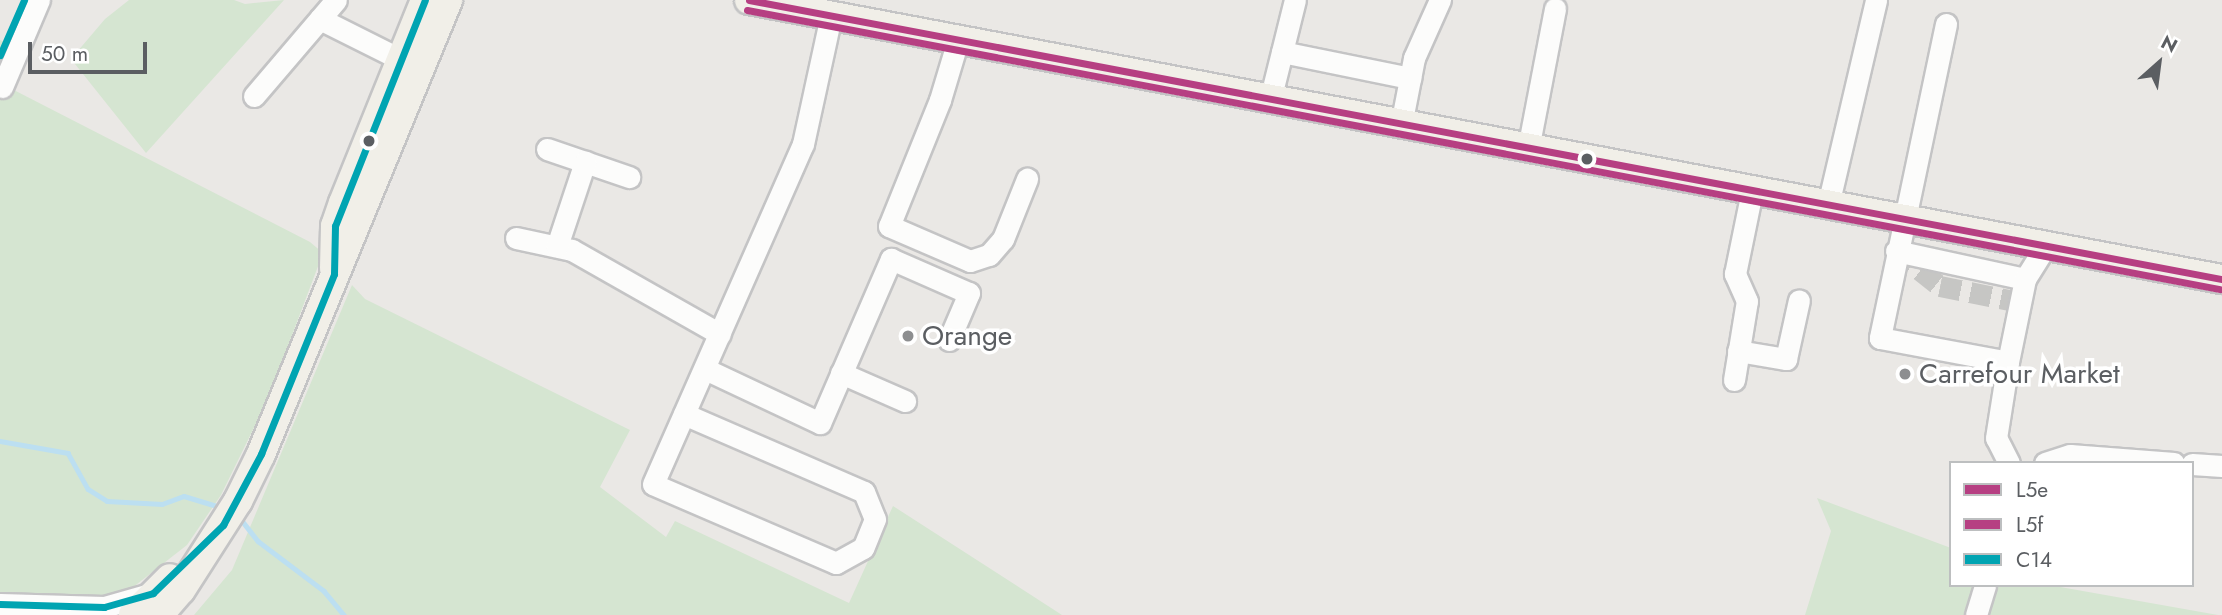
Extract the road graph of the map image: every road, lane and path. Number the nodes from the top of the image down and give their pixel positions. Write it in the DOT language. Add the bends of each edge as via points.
graph roads {
  1 [pos="24,0"];
  2 [pos="39,0"];
  3 [pos="336,0"];
  4 [pos="425,0"];
  5 [pos="448,0"];
  6 [pos="749,0"];
  7 [pos="1295,0"];
  8 [pos="1440,0"];
  9 [pos="1876,0"];
  10 [pos="1555,9"];
  11 [pos="831,16"];
  12 [pos="320,19"];
  13 [pos="1947,24"];
  14 [pos="958,40"];
  15 [pos="4,45"];
  16 [pos="1282,52"];
  17 [pos="410,64"];
  18 [pos="1410,78"];
  19 [pos="2,87"];
  20 [pos="254,96"];
  21 [pos="1270,100"];
  22 [pos="1401,125"];
  23 [pos="547,149"];
  24 [pos="1528,149"];
  25 [pos="585,162"];
  26 [pos="629,177"];
  27 [pos="1027,179"];
  28 [pos="1752,191"];
  29 [pos="1828,205"];
  30 [pos="1902,219"];
  31 [pos="516,238"];
  32 [pos="557,246"];
  33 [pos="2046,246"];
  34 [pos="1896,251"];
  35 [pos="2025,279"];
  36 [pos="2222,279"];
  37 [pos="1798,300"];
  38 [pos="720,334"];
  39 [pos="948,340"];
  40 [pos="1738,351"];
  41 [pos="2008,362"];
  42 [pos="705,369"];
  43 [pos="841,373"];
  44 [pos="1734,380"];
  45 [pos="905,401"];
  46 [pos="688,406"];
  47 [pos="2008,461"];
  48 [pos="2051,461"];
  49 [pos="2149,461"];
  50 [pos="2194,464"];
  51 [pos="2222,466"];
  52 [pos="1984,587"];
  53 [pos="0,604"];
  54 [pos="156,604"];
  55 [pos="133,615"];
  56 [pos="1976,615"];
  1 -- 15 [label="street"];
  2 -- 19 [label="street"];
  3 -- 12 [label="street"];
  4 -- 17 [label="main road"];
  5 -- 17 [label="main road"];
  6 -- 11 [label="main road"];
  7 -- 16 [label="street"];
  8 -- 18 [label="street"];
  9 -- 29 [label="street"];
  10 -- 24 [label="street"];
  11 -- 14 [label="main road"];
  11 -- 38 [label="street" via="803,144"];
  12 -- 17 [label="street"];
  12 -- 20 [label="street"];
  13 -- 30 [label="street"];
  14 -- 21 [label="main road"];
  14 -- 27 [label="street" via="940,100 890,226 970,261 989,255 1003,239"];
  16 -- 18 [label="street"];
  16 -- 21 [label="street"];
  17 -- 54 [label="main road" via="335,226 334,274 261,454 237,501"];
  18 -- 22 [label="street"];
  21 -- 22 [label="main road"];
  22 -- 24 [label="main road"];
  23 -- 25 [label="street"];
  24 -- 28 [label="main road"];
  25 -- 26 [label="street"];
  25 -- 32 [label="street"];
  28 -- 29 [label="main road"];
  28 -- 40 [label="street" via="1735,274 1747,301"];
  29 -- 30 [label="main road"];
  30 -- 33 [label="main road"];
  30 -- 34 [label="street"];
  31 -- 32 [label="street"];
  32 -- 38 [label="street" via="572,250"];
  33 -- 35 [label="street"];
  33 -- 36 [label="main road"];
  34 -- 35 [label="street"];
  34 -- 41 [label="street" via="1880,338"];
  35 -- 41 [label="street"];
  37 -- 40 [label="street" via="1786,359"];
  38 -- 42 [label="street"];
  39 -- 43 [label="street" via="969,293 891,259"];
  40 -- 44 [label="street"];
  41 -- 47 [label="street" via="1996,438"];
  42 -- 43 [label="street" via="820,423"];
  42 -- 46 [label="street"];
  43 -- 45 [label="street"];
  46 -- 46 [label="street" via="653,484 836,563 863,548 875,519 863,492"];
  48 -- 49 [label="street" via="2070,455"];
  50 -- 51 [label="street"];
  52 -- 56 [label="street"];
  53 -- 54 [label="street"];
  54 -- 55 [label="main road"];
}
